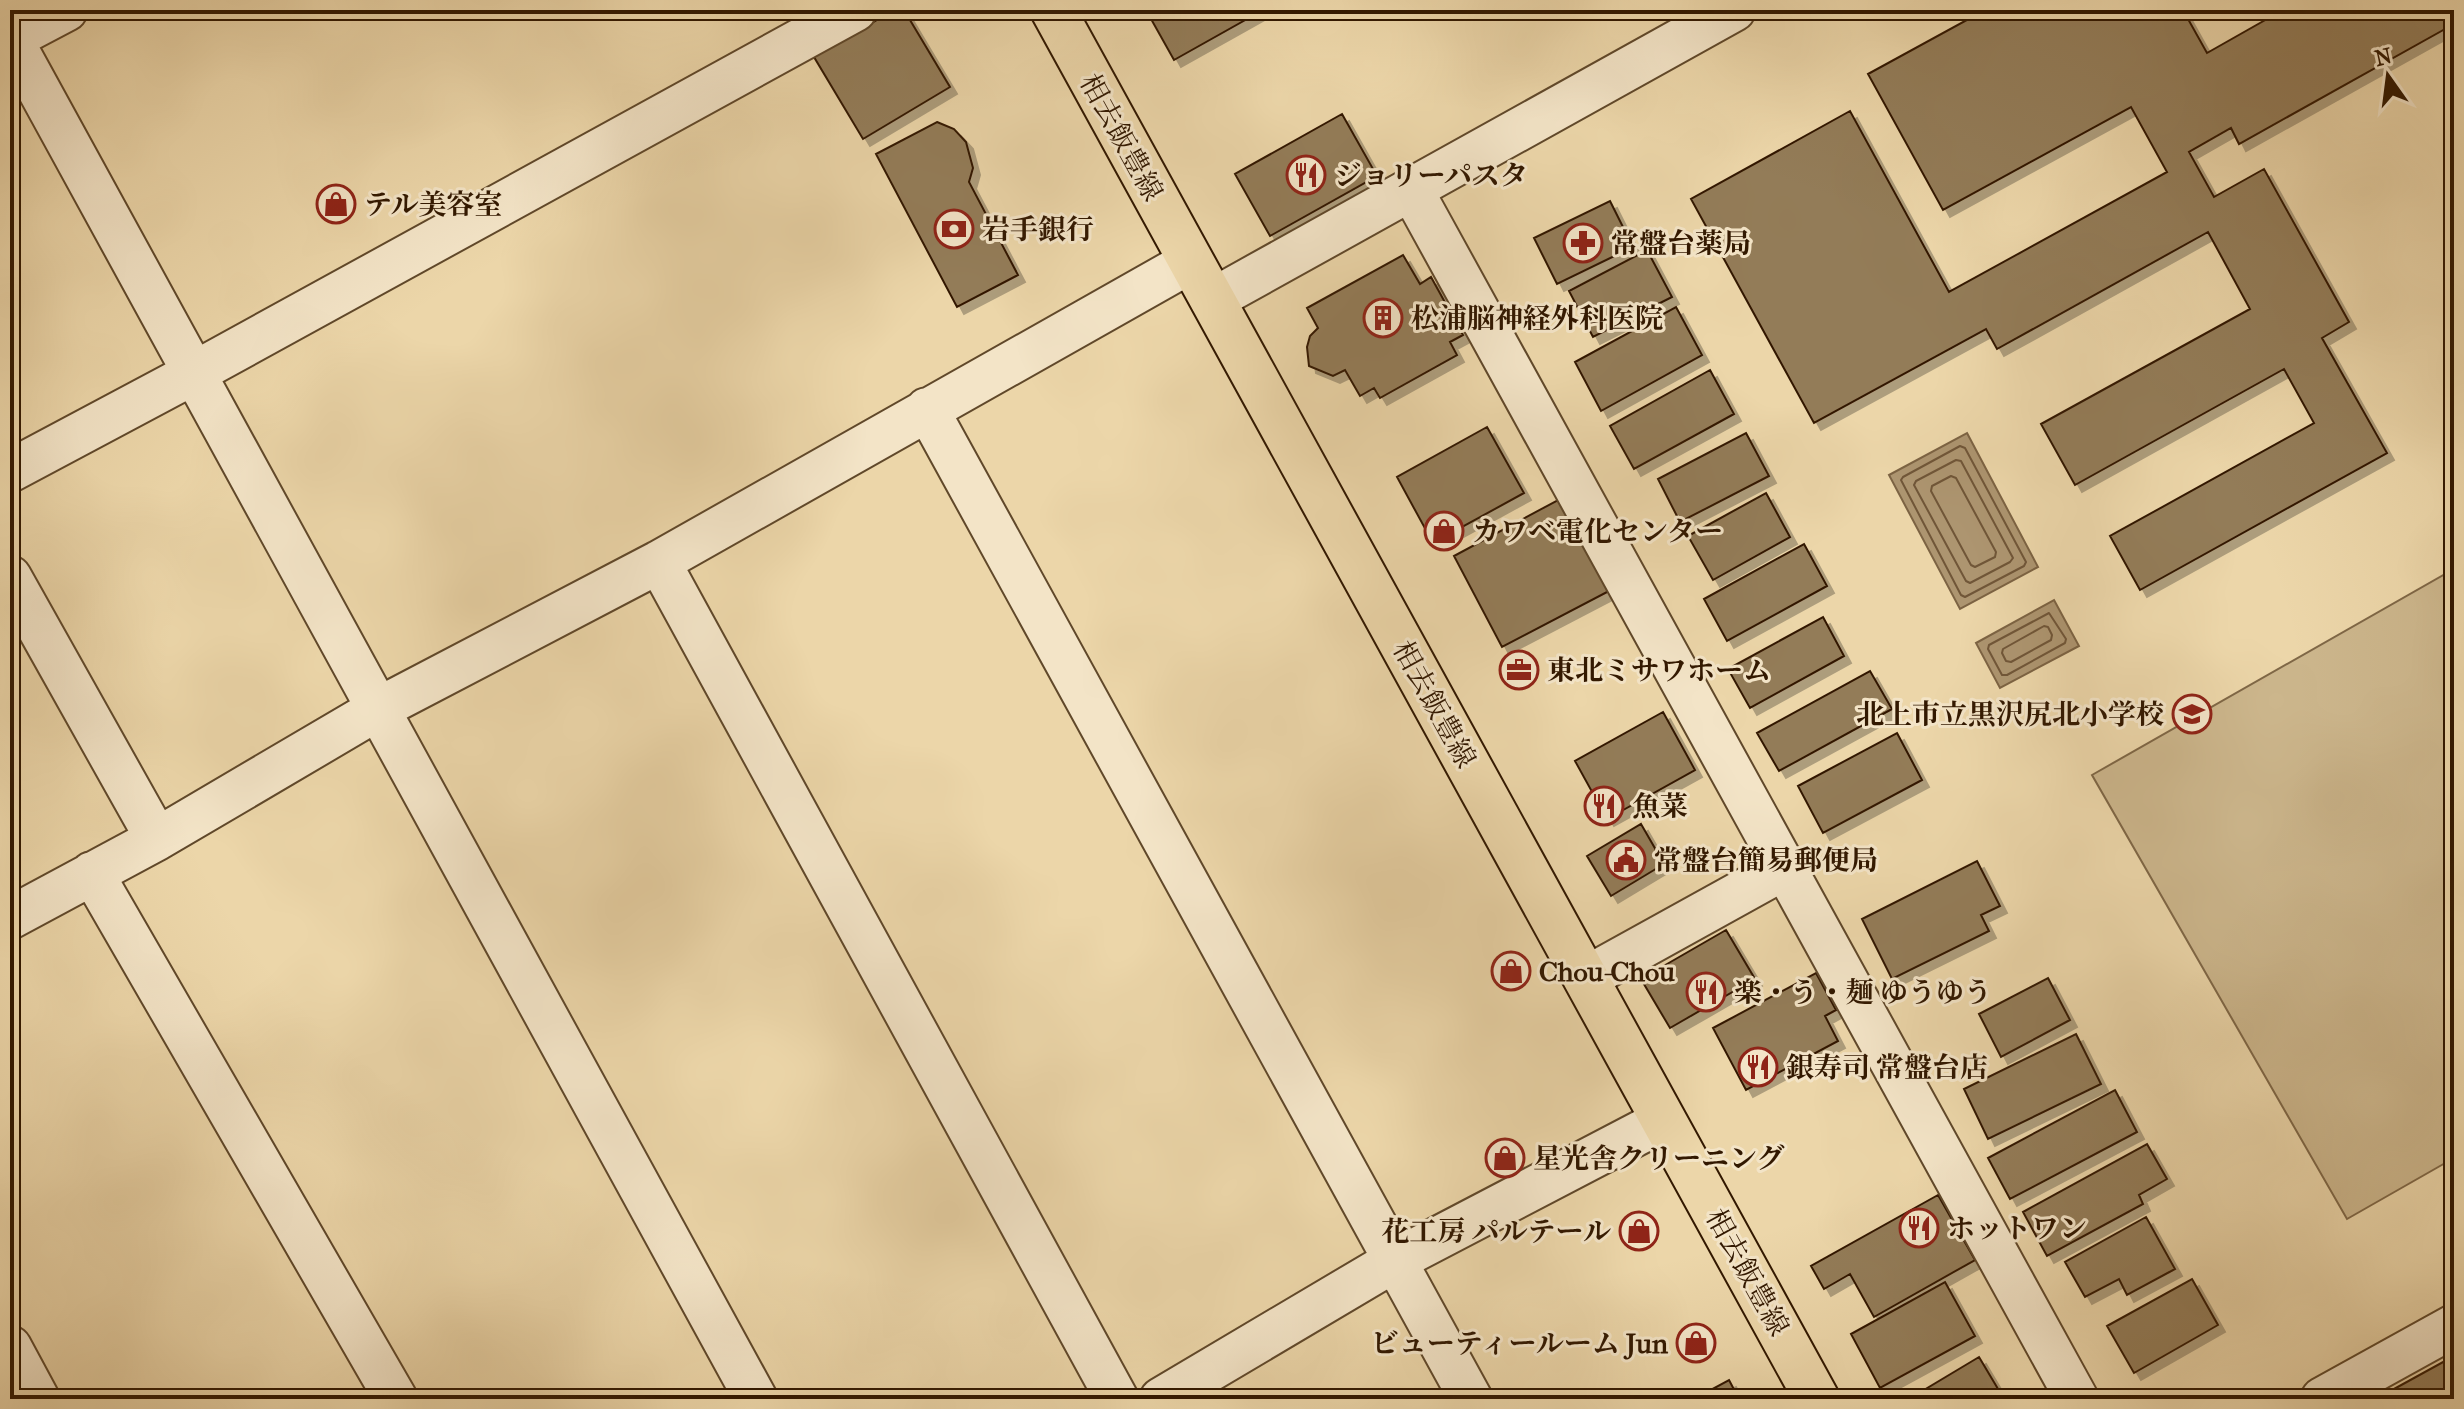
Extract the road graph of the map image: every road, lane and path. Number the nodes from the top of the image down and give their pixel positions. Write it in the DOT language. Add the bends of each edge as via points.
graph roads {
  1 [pos="66,10"];
  2 [pos="855,10"];
  3 [pos="1053,10"];
  4 [pos="1734,10"];
  5 [pos="11,38"];
  6 [pos="1411,189"];
  7 [pos="1190,262"];
  8 [pos="1212,300"];
  9 [pos="194,373"];
  10 [pos="927,409"];
  11 [pos="10,471"];
  12 [pos="659,562"];
  13 [pos="10,577"];
  14 [pos="378,709"];
  15 [pos="157,839"];
  16 [pos="1785,868"];
  17 [pos="92,873"];
  18 [pos="10,918"];
  19 [pos="1586,978"];
  20 [pos="1664,1120"];
  21 [pos="1394,1261"];
  22 [pos="2454,1326"];
  23 [pos="10,1347"];
  24 [pos="38,1399"];
  25 [pos="396,1399"];
  26 [pos="756,1399"];
  27 [pos="1117,1399"];
  28 [pos="1161,1399"];
  29 [pos="1471,1399"];
  30 [pos="1817,1399"];
  31 [pos="2077,1399"];
  32 [pos="2322,1399"];
  1 -- 5 [label="street"];
  2 -- 9 [label="street"];
  3 -- 7 [label="main road, 相去飯豊線"];
  4 -- 6 [label="street"];
  5 -- 9 [label="street"];
  6 -- 8 [label="street"];
  6 -- 16 [label="street"];
  7 -- 8 [label="main road, 相去飯豊線"];
  7 -- 10 [label="street"];
  8 -- 19 [label="main road, 相去飯豊線"];
  9 -- 11 [label="street"];
  9 -- 14 [label="street"];
  10 -- 12 [label="street"];
  10 -- 21 [label="street"];
  12 -- 14 [label="street"];
  12 -- 27 [label="street"];
  13 -- 15 [label="street"];
  14 -- 15 [label="street"];
  14 -- 26 [label="street"];
  15 -- 17 [label="street"];
  16 -- 19 [label="street"];
  16 -- 31 [label="street"];
  17 -- 18 [label="street"];
  17 -- 25 [label="street"];
  19 -- 20 [label="main road, 相去飯豊線"];
  20 -- 21 [label="street"];
  20 -- 30 [label="main road, 相去飯豊線"];
  21 -- 28 [label="street"];
  21 -- 29 [label="street"];
  22 -- 32 [label="street"];
  23 -- 24 [label="street"];
}
